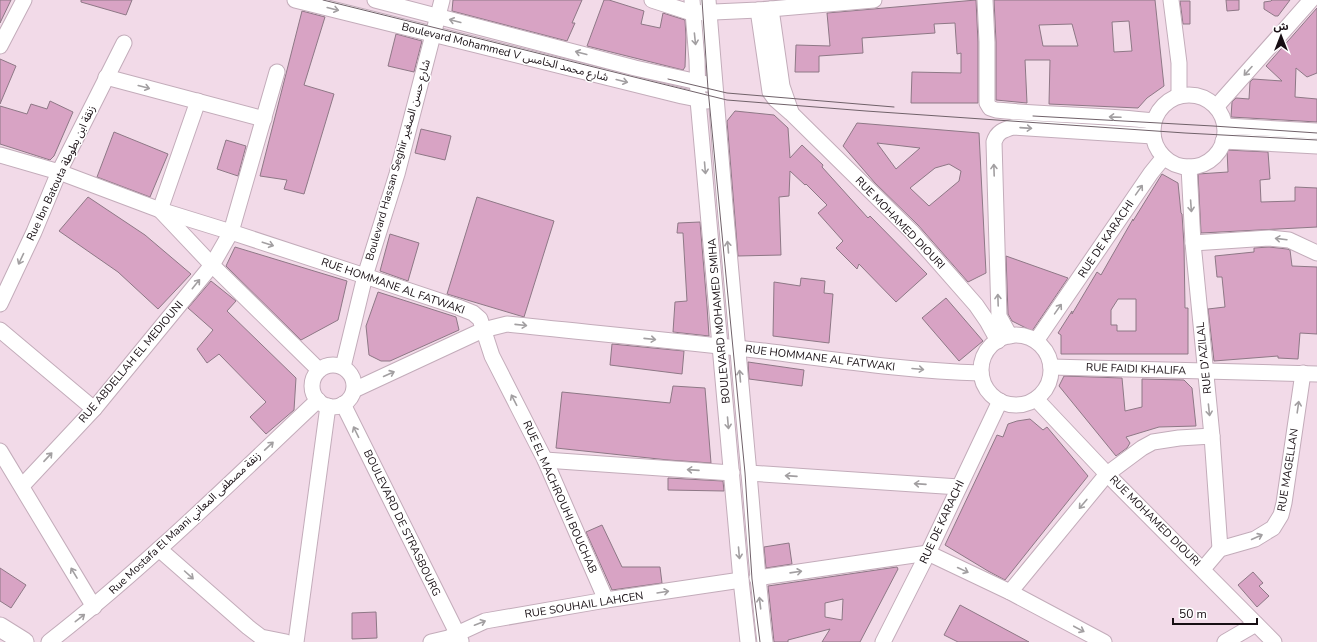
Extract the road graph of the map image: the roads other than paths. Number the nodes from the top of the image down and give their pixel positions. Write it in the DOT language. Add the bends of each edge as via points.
graph roads {
  1 [pos="24,0"];
  2 [pos="295,0"];
  3 [pos="375,0"];
  4 [pos="442,0"];
  5 [pos="652,0"];
  6 [pos="874,0"];
  7 [pos="985,0"];
  8 [pos="1171,0"];
  9 [pos="1311,0"];
  10 [pos="854,1"];
  11 [pos="709,6"];
  12 [pos="692,7"];
  13 [pos="764,10"];
  14 [pos="437,16"];
  15 [pos="434,35"];
  16 [pos="1,43"];
  17 [pos="124,43"];
  18 [pos="277,72"];
  19 [pos="106,77"];
  20 [pos="698,82"];
  21 [pos="714,85"];
  22 [pos="1179,96"];
  23 [pos="698,100"];
  24 [pos="198,101"];
  25 [pos="716,101"];
  26 [pos="1216,107"];
  27 [pos="264,119"];
  28 [pos="1154,121"];
  29 [pos="1317,131"];
  30 [pos="1224,134"];
  31 [pos="1153,136"];
  32 [pos="1317,146"];
  33 [pos="0,155"];
  34 [pos="1164,157"];
  35 [pos="1189,167"];
  36 [pos="59,172"];
  37 [pos="160,210"];
  38 [pos="231,232"];
  39 [pos="1193,243"];
  40 [pos="1317,252"];
  41 [pos="212,265"];
  42 [pos="365,276"];
  43 [pos="0,304"];
  44 [pos="0,330"];
  45 [pos="482,330"];
  46 [pos="1004,339"];
  47 [pos="1036,341"];
  48 [pos="721,346"];
  49 [pos="737,348"];
  50 [pos="343,367"];
  51 [pos="1051,367"];
  52 [pos="319,370"];
  53 [pos="1205,371"];
  54 [pos="981,373"];
  55 [pos="1310,374"];
  56 [pos="354,390"];
  57 [pos="1036,399"];
  58 [pos="1000,401"];
  59 [pos="330,404"];
  60 [pos="94,409"];
  61 [pos="1212,436"];
  62 [pos="0,451"];
  63 [pos="545,460"];
  64 [pos="732,473"];
  65 [pos="749,473"];
  66 [pos="1107,474"];
  67 [pos="22,486"];
  68 [pos="959,487"];
  69 [pos="1220,549"];
  70 [pos="159,550"];
  71 [pos="928,553"];
  72 [pos="1203,569"];
  73 [pos="757,578"];
  74 [pos="741,580"];
  75 [pos="1010,592"];
  76 [pos="606,600"];
  77 [pos="94,607"];
  78 [pos="1256,624"];
  79 [pos="0,627"];
  80 [pos="459,638"];
  81 [pos="259,640"];
  82 [pos="24,642"];
  83 [pos="49,642"];
  84 [pos="286,642"];
  85 [pos="296,642"];
  86 [pos="431,642"];
  87 [pos="748,642"];
  88 [pos="764,642"];
  89 [pos="883,642"];
  90 [pos="1104,642"];
  91 [pos="1225,642"];
  92 [pos="1274,642"];
  1 -- 16 [label="street"];
  2 -- 15 [label="street, Boulevard Mohammed V شارع محمد الخامس, one-way"];
  3 -- 14 [label="street, Boulevard Mohammed V شارع محمد الخامس"];
  4 -- 14 [label="street, Boulevard Hassan Seghir شارع حسن الصغير"];
  5 -- 12 [label="street"];
  6 -- 10 [label="street"];
  28 -- 7 [label="street, one-way" via="990,108 987,103"];
  8 -- 22 [label="street" via="1179,63"];
  9 -- 26 [label="street, one-way"];
  10 -- 13 [label="street"];
  11 -- 12 [label="street"];
  11 -- 13 [label="street"];
  11 -- 21 [label="street, BOULEVARD MOHAMED SMIHA"];
  12 -- 20 [label="street, BOULEVARD MOHAMED SMIHA, one-way"];
  13 -- 46 [label="street, RUE MOHAMED DIOURI" via="791,113 911,231"];
  14 -- 15 [label="street, Boulevard Hassan Seghir شارع حسن الصغير"];
  20 -- 14 [label="street, Boulevard Mohammed V شارع محمد الخامس, one-way"];
  15 -- 23 [label="street, Boulevard Mohammed V شارع محمد الخامس, one-way"];
  15 -- 42 [label="street, Boulevard Hassan Seghir شارع حسن الصغير" via="397,174"];
  17 -- 19 [label="street, Rue Ibn Batouta زنقة ابن بطوطة"];
  18 -- 27 [label="street, RUE ABDELLAH EL MEDIOUNI"];
  19 -- 24 [label="street, one-way"];
  19 -- 36 [label="street, Rue Ibn Batouta زنقة ابن بطوطة"];
  20 -- 21 [label="street, Boulevard Mohammed V شارع محمد الخامس"];
  20 -- 23 [label="street, BOULEVARD MOHAMED SMIHA"];
  21 -- 25 [label="street, BOULEVARD MOHAMED SMIHA"];
  22 -- 26 [label="street" via="1192,94 1208,100"];
  22 -- 28 [label="street" via="1163,105"];
  23 -- 25 [label="street, Boulevard Mohammed V شارع محمد الخامس"];
  23 -- 48 [label="street, BOULEVARD MOHAMED SMIHA, one-way"];
  24 -- 27 [label="street"];
  24 -- 37 [label="street"];
  49 -- 25 [label="street, BOULEVARD MOHAMED SMIHA, one-way"];
  26 -- 30 [label="street" via="1222,116"];
  27 -- 38 [label="street, RUE ABDELLAH EL MEDIOUNI"];
  28 -- 31 [label="street"];
  29 -- 30 [label="street"];
  30 -- 32 [label="street"];
  30 -- 35 [label="street" via="1218,152 1209,160"];
  31 -- 34 [label="street"];
  46 -- 31 [label="street, one-way" via="999,316 994,142 996,136 1001,131 1013,127"];
  33 -- 36 [label="street, RUE HOMMANE AL FATWAKI"];
  34 -- 35 [label="street" via="1177,165"];
  47 -- 34 [label="street, RUE DE KARACHI, one-way"];
  35 -- 39 [label="street, RUE D'AZILAL, one-way"];
  36 -- 37 [label="street, RUE HOMMANE AL FATWAKI"];
  36 -- 43 [label="street, Rue Ibn Batouta زنقة ابن بطوطة, one-way"];
  37 -- 38 [label="street, RUE HOMMANE AL FATWAKI"];
  37 -- 41 [label="street"];
  38 -- 41 [label="street, RUE ABDELLAH EL MEDIOUNI"];
  38 -- 42 [label="street, RUE HOMMANE AL FATWAKI, one-way"];
  40 -- 39 [label="street, one-way" via="1281,239 1269,238"];
  39 -- 53 [label="street, RUE D'AZILAL"];
  41 -- 52 [label="street"];
  60 -- 41 [label="street, RUE ABDELLAH EL MEDIOUNI, one-way"];
  42 -- 45 [label="street, RUE HOMMANE AL FATWAKI" via="458,307 480,319"];
  42 -- 50 [label="street, Boulevard Hassan Seghir شارع حسن الصغير"];
  44 -- 60 [label="street"];
  45 -- 48 [label="street, RUE HOMMANE AL FATWAKI, one-way" via="507,324"];
  56 -- 45 [label="street, one-way"];
  63 -- 45 [label="street, RUE EL MACHROUHI BOUCHAB, one-way" via="492,356"];
  46 -- 47 [label="street" via="1023,336"];
  46 -- 54 [label="street" via="989,348"];
  47 -- 51 [label="street" via="1047,354"];
  48 -- 49 [label="street, RUE HOMMANE AL FATWAKI"];
  48 -- 64 [label="street, BOULEVARD MOHAMED SMIHA, one-way"];
  49 -- 54 [label="street, RUE HOMMANE AL FATWAKI, one-way" via="873,365"];
  65 -- 49 [label="street, BOULEVARD MOHAMED SMIHA, one-way"];
  50 -- 52 [label="street" via="333,365"];
  50 -- 56 [label="street" via="351,375"];
  51 -- 53 [label="street, RUE FAIDI KHALIFA"];
  51 -- 57 [label="street" via="1049,384"];
  52 -- 59 [label="street" via="312,383 314,394"];
  53 -- 55 [label="street, RUE FAIDI KHALIFA"];
  53 -- 61 [label="street, RUE D'AZILAL, one-way"];
  54 -- 58 [label="street" via="986,388"];
  69 -- 55 [label="street, RUE MAGELLAN, one-way" via="1255,539 1274,528 1278,522"];
  56 -- 59 [label="street" via="349,400"];
  57 -- 58 [label="street" via="1024,405 1010,405"];
  57 -- 66 [label="street, RUE MOHAMED DIOURI"];
  58 -- 68 [label="street, RUE DE KARACHI"];
  70 -- 59 [label="street, Rue Mostafa El Maani زنقة مصطفى المعاني, one-way"];
  80 -- 59 [label="street, BOULEVARD DE STRASBOURG, one-way"];
  59 -- 85 [label="street"];
  67 -- 60 [label="street, RUE ABDELLAH EL MEDIOUNI, one-way"];
  61 -- 66 [label="street" via="1153,442"];
  61 -- 69 [label="street, RUE D'AZILAL"];
  62 -- 67 [label="street"];
  64 -- 63 [label="street, one-way"];
  63 -- 76 [label="street, RUE EL MACHROUHI BOUCHAB"];
  64 -- 74 [label="street, BOULEVARD MOHAMED SMIHA, one-way"];
  68 -- 65 [label="street, one-way"];
  65 -- 73 [label="street, BOULEVARD MOHAMED SMIHA"];
  66 -- 72 [label="street, RUE MOHAMED DIOURI"];
  66 -- 75 [label="street, one-way"];
  77 -- 67 [label="street, one-way"];
  68 -- 71 [label="street, RUE DE KARACHI"];
  69 -- 72 [label="street"];
  70 -- 77 [label="street, Rue Mostafa El Maani زنقة مصطفى المعاني"];
  70 -- 81 [label="street, one-way"];
  73 -- 71 [label="street, one-way"];
  71 -- 75 [label="street, one-way"];
  71 -- 89 [label="street, RUE DE KARACHI"];
  72 -- 78 [label="street, RUE MOHAMED DIOURI"];
  88 -- 73 [label="street, BOULEVARD MOHAMED SMIHA, one-way"];
  76 -- 74 [label="street, RUE SOUHAIL LAHCEN, one-way"];
  74 -- 87 [label="street, BOULEVARD MOHAMED SMIHA"];
  75 -- 90 [label="street, one-way"];
  80 -- 76 [label="street, RUE SOUHAIL LAHCEN, one-way" via="485,621"];
  83 -- 77 [label="street, Rue Mostafa El Maani زنقة مصطفى المعاني, one-way"];
  78 -- 91 [label="street"];
  78 -- 92 [label="street, RUE MOHAMED DIOURI"];
  79 -- 82 [label="main road"];
  80 -- 86 [label="street, RUE SOUHAIL LAHCEN"];
  81 -- 84 [label="street"];
}
